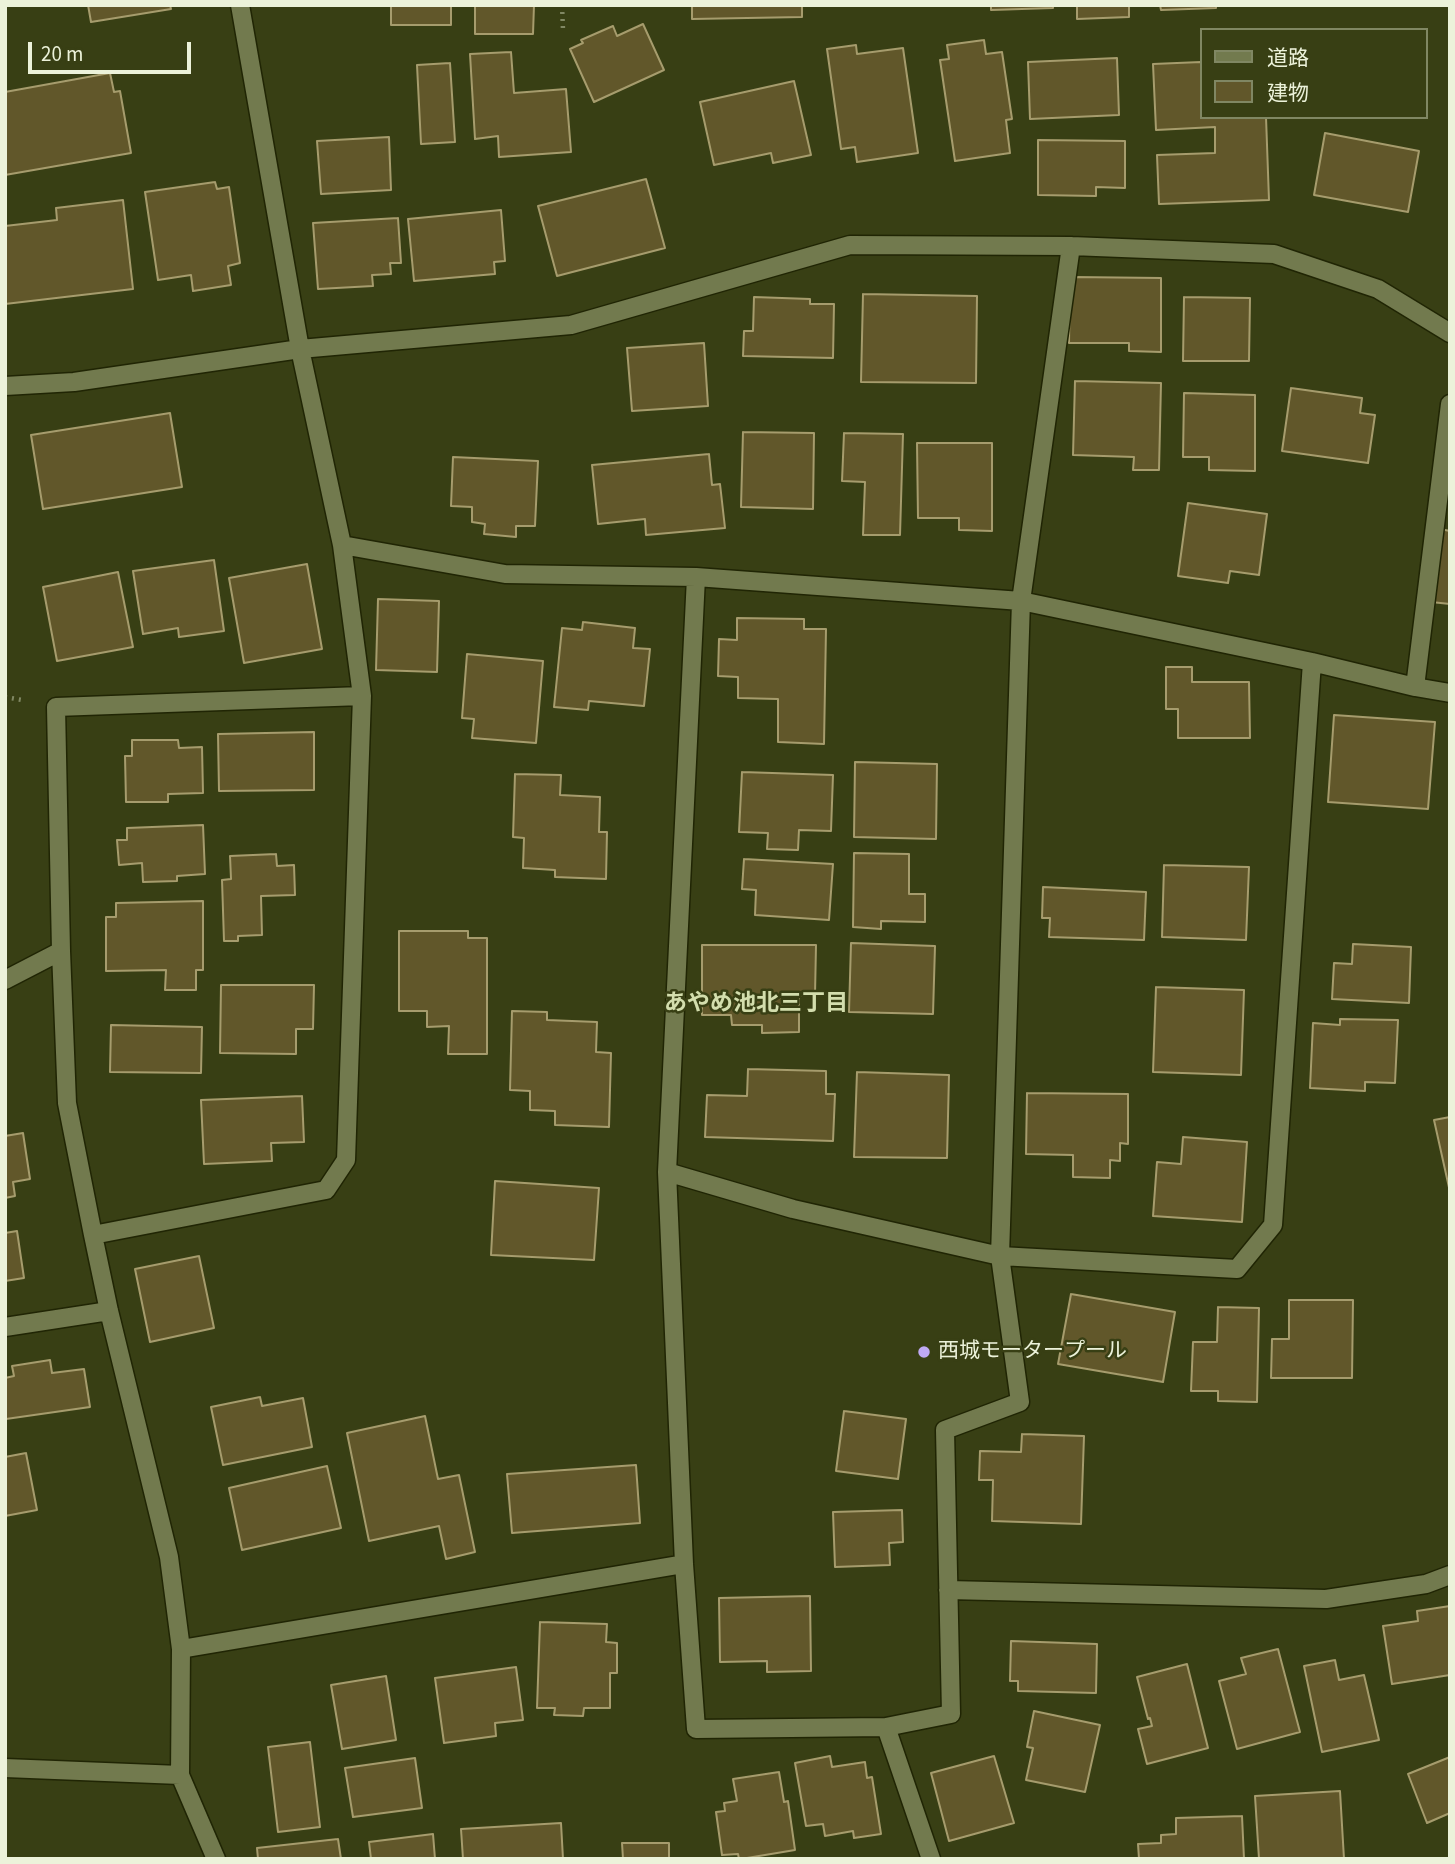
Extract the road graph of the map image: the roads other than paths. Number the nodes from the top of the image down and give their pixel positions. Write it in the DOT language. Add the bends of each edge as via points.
graph roads {
  1 [pos="240,5"];
  2 [pos="1071,246"];
  3 [pos="1450,333"];
  4 [pos="300,349"];
  5 [pos="5,386"];
  6 [pos="1450,404"];
  7 [pos="342,545"];
  8 [pos="696,577"];
  9 [pos="1021,601"];
  10 [pos="1312,662"];
  11 [pos="1415,687"];
  12 [pos="1450,692"];
  13 [pos="362,696"];
  14 [pos="61,951"];
  15 [pos="5,980"];
  16 [pos="667,1172"];
  17 [pos="93,1234"];
  18 [pos="1000,1256"];
  19 [pos="108,1311"];
  20 [pos="5,1327"];
  21 [pos="684,1564"];
  22 [pos="1450,1574"];
  23 [pos="948,1590"];
  24 [pos="181,1650"];
  25 [pos="886,1727"];
  26 [pos="5,1768"];
  27 [pos="180,1775"];
  28 [pos="216,1859"];
  29 [pos="931,1859"];
  1 -- 4 [label="street"];
  2 -- 3 [label="street" via="1274,254 1378,289"];
  2 -- 4 [label="street" via="850,245 571,325"];
  2 -- 9 [label="street"];
  4 -- 5 [label="street" via="74,382"];
  4 -- 7 [label="street"];
  6 -- 11 [label="street"];
  7 -- 8 [label="street" via="505,574"];
  7 -- 13 [label="street"];
  8 -- 9 [label="street"];
  8 -- 16 [label="street"];
  9 -- 10 [label="street"];
  9 -- 18 [label="street"];
  10 -- 11 [label="street"];
  10 -- 18 [label="street" via="1273,1225 1237,1269"];
  11 -- 12 [label="street"];
  13 -- 14 [label="street" via="56,707"];
  13 -- 17 [label="street" via="346,1160 326,1190"];
  14 -- 15 [label="street"];
  14 -- 17 [label="street" via="67,1102"];
  16 -- 18 [label="street" via="793,1209"];
  16 -- 21 [label="street"];
  17 -- 19 [label="street"];
  18 -- 23 [label="street" via="1020,1402 945,1430"];
  19 -- 20 [label="street"];
  19 -- 24 [label="street" via="169,1557"];
  21 -- 24 [label="street"];
  21 -- 25 [label="street" via="696,1729"];
  22 -- 23 [label="street" via="1426,1584 1326,1599"];
  23 -- 25 [label="street" via="951,1714"];
  24 -- 27 [label="street"];
  25 -- 29 [label="street"];
  26 -- 27 [label="street"];
  27 -- 28 [label="street"];
}
